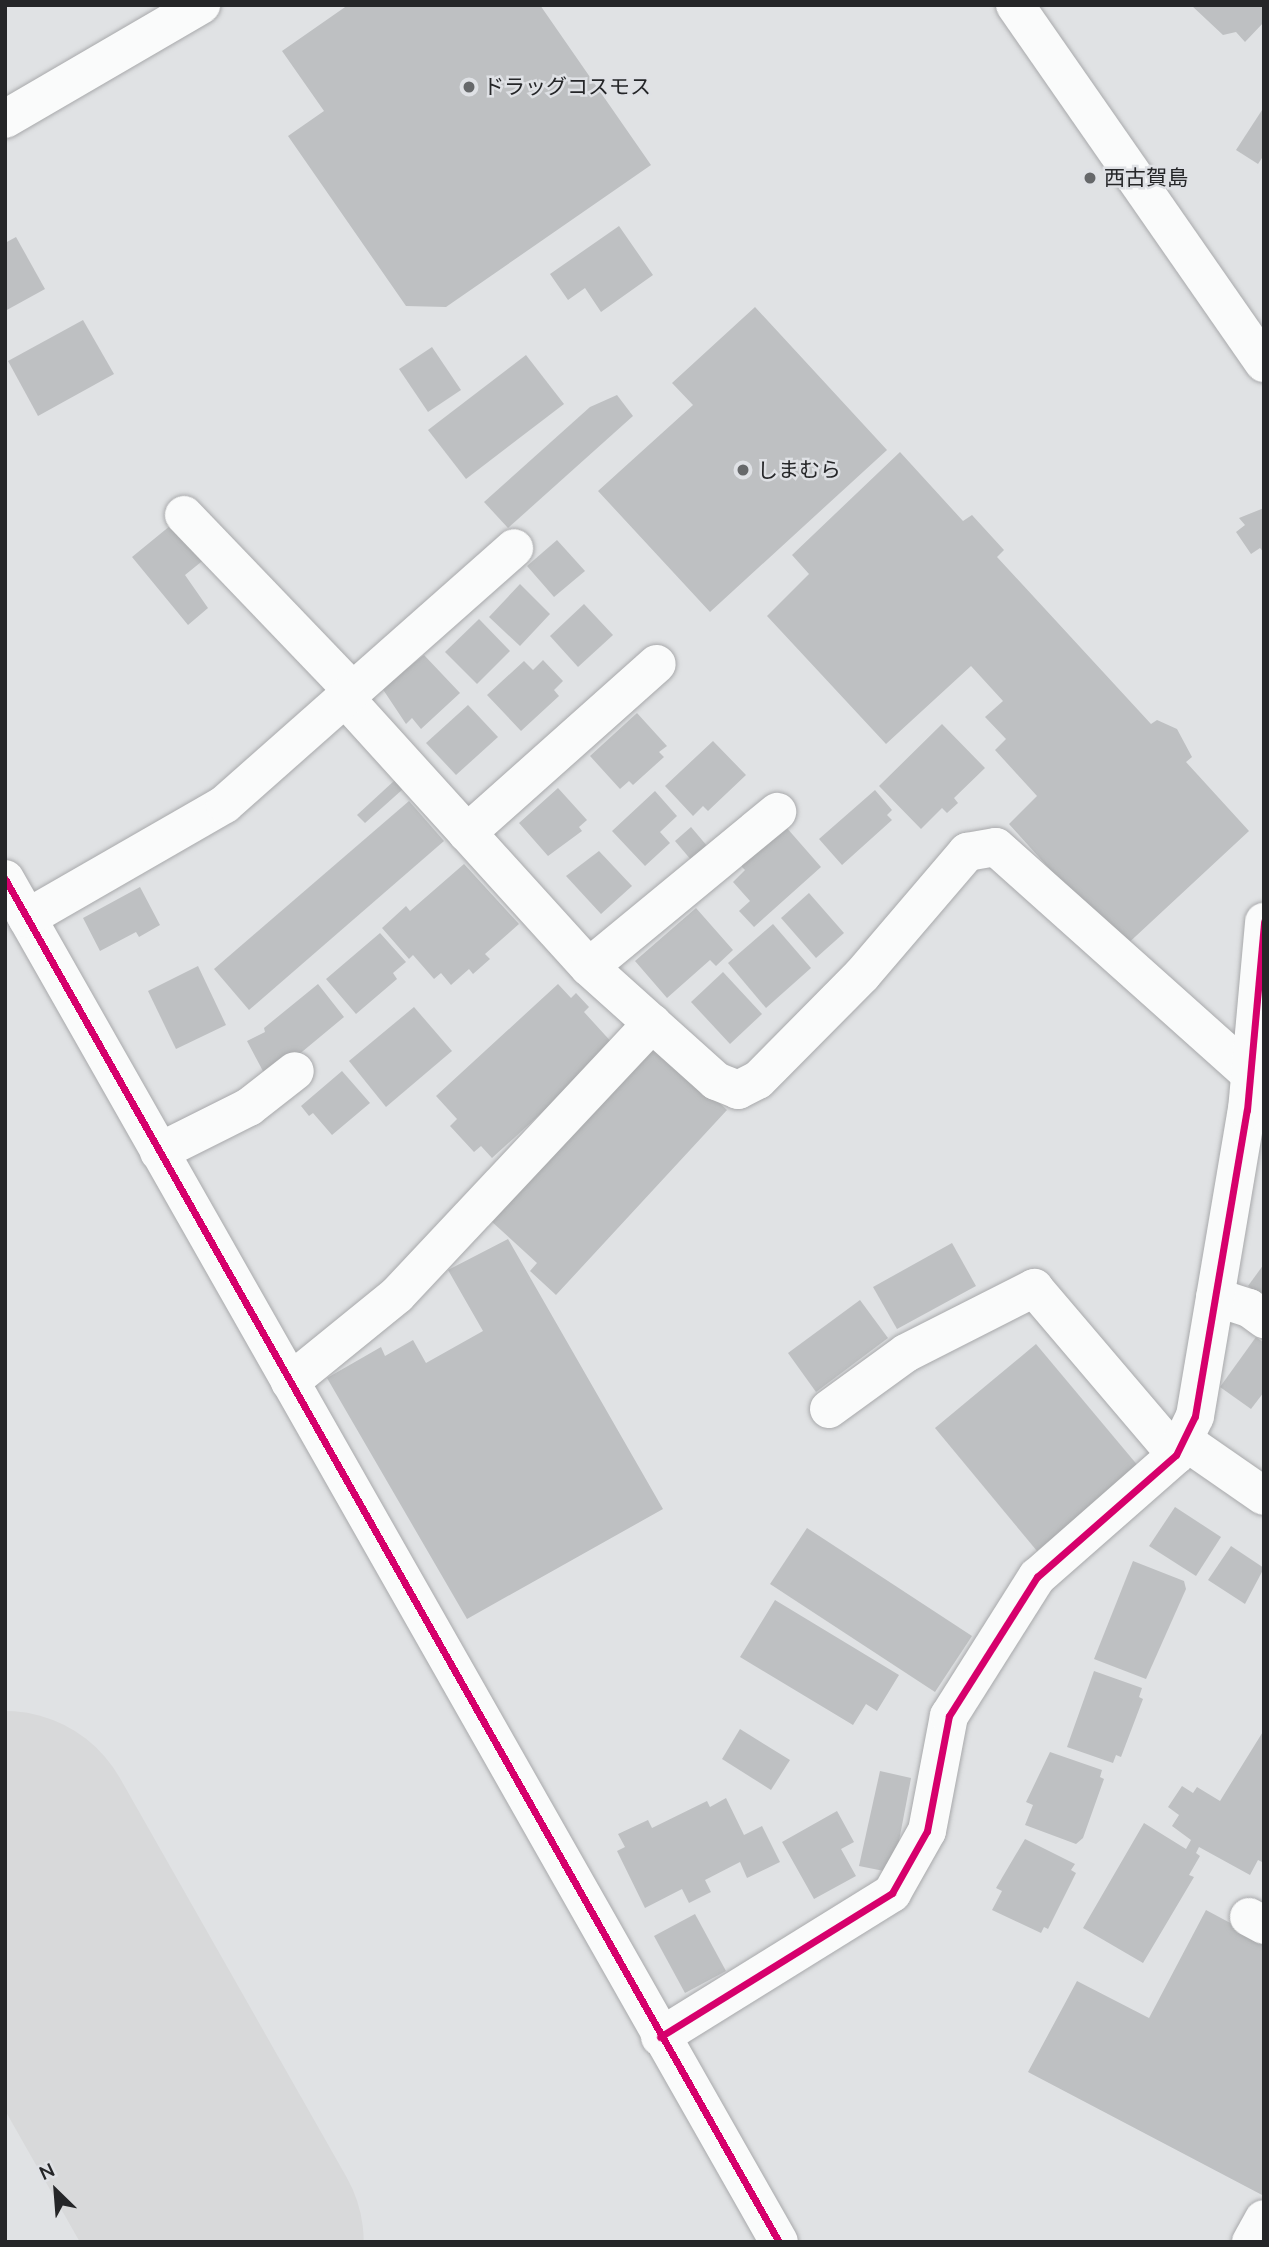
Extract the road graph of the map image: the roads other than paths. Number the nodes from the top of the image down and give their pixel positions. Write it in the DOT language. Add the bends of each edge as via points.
graph roads {
  1 [pos="201,5"];
  2 [pos="1015,5"];
  3 [pos="5,119"];
  4 [pos="1264,363"];
  5 [pos="184,515"];
  6 [pos="514,548"];
  7 [pos="657,664"];
  8 [pos="349,694"];
  9 [pos="777,812"];
  10 [pos="467,834"];
  11 [pos="5,879"];
  12 [pos="27,918"];
  13 [pos="1264,922"];
  14 [pos="589,967"];
  15 [pos="652,1023"];
  16 [pos="295,1071"];
  17 [pos="1248,1072"];
  18 [pos="159,1152"];
  19 [pos="1215,1297"];
  20 [pos="1264,1319"];
  21 [pos="290,1382"];
  22 [pos="829,1409"];
  23 [pos="1180,1448"];
  24 [pos="1264,1496"];
  25 [pos="660,2037"];
  26 [pos="1264,2219"];
  27 [pos="779,2242"];
  28 [pos="1251,2242"];
  1 -- 3 [label="street"];
  2 -- 4 [label="street"];
  5 -- 8 [label="street"];
  6 -- 8 [label="street"];
  7 -- 10 [label="street"];
  8 -- 10 [label="street"];
  8 -- 12 [label="street" via="225,804"];
  9 -- 14 [label="street"];
  10 -- 14 [label="street"];
  11 -- 12 [label="street"];
  12 -- 18 [label="street"];
  13 -- 17 [label="street"];
  14 -- 15 [label="street"];
  15 -- 17 [label="street" via="716,1081 738,1090 758,1080 862,975 967,852 996,847"];
  15 -- 21 [label="street" via="397,1295"];
  16 -- 18 [label="street" via="249,1107"];
  17 -- 19 [label="street" via="1247,1110"];
  18 -- 21 [label="street"];
  19 -- 20 [label="street" via="1249,1308"];
  19 -- 23 [label="street" via="1195,1416"];
  21 -- 25 [label="street"];
  22 -- 23 [label="street" via="906,1353 1034,1289"];
  23 -- 24 [label="street"];
  23 -- 25 [label="street" via="1037,1577 948,1716 928,1831 892,1893"];
  25 -- 27 [label="street"];
  26 -- 28 [label="street"];
}
